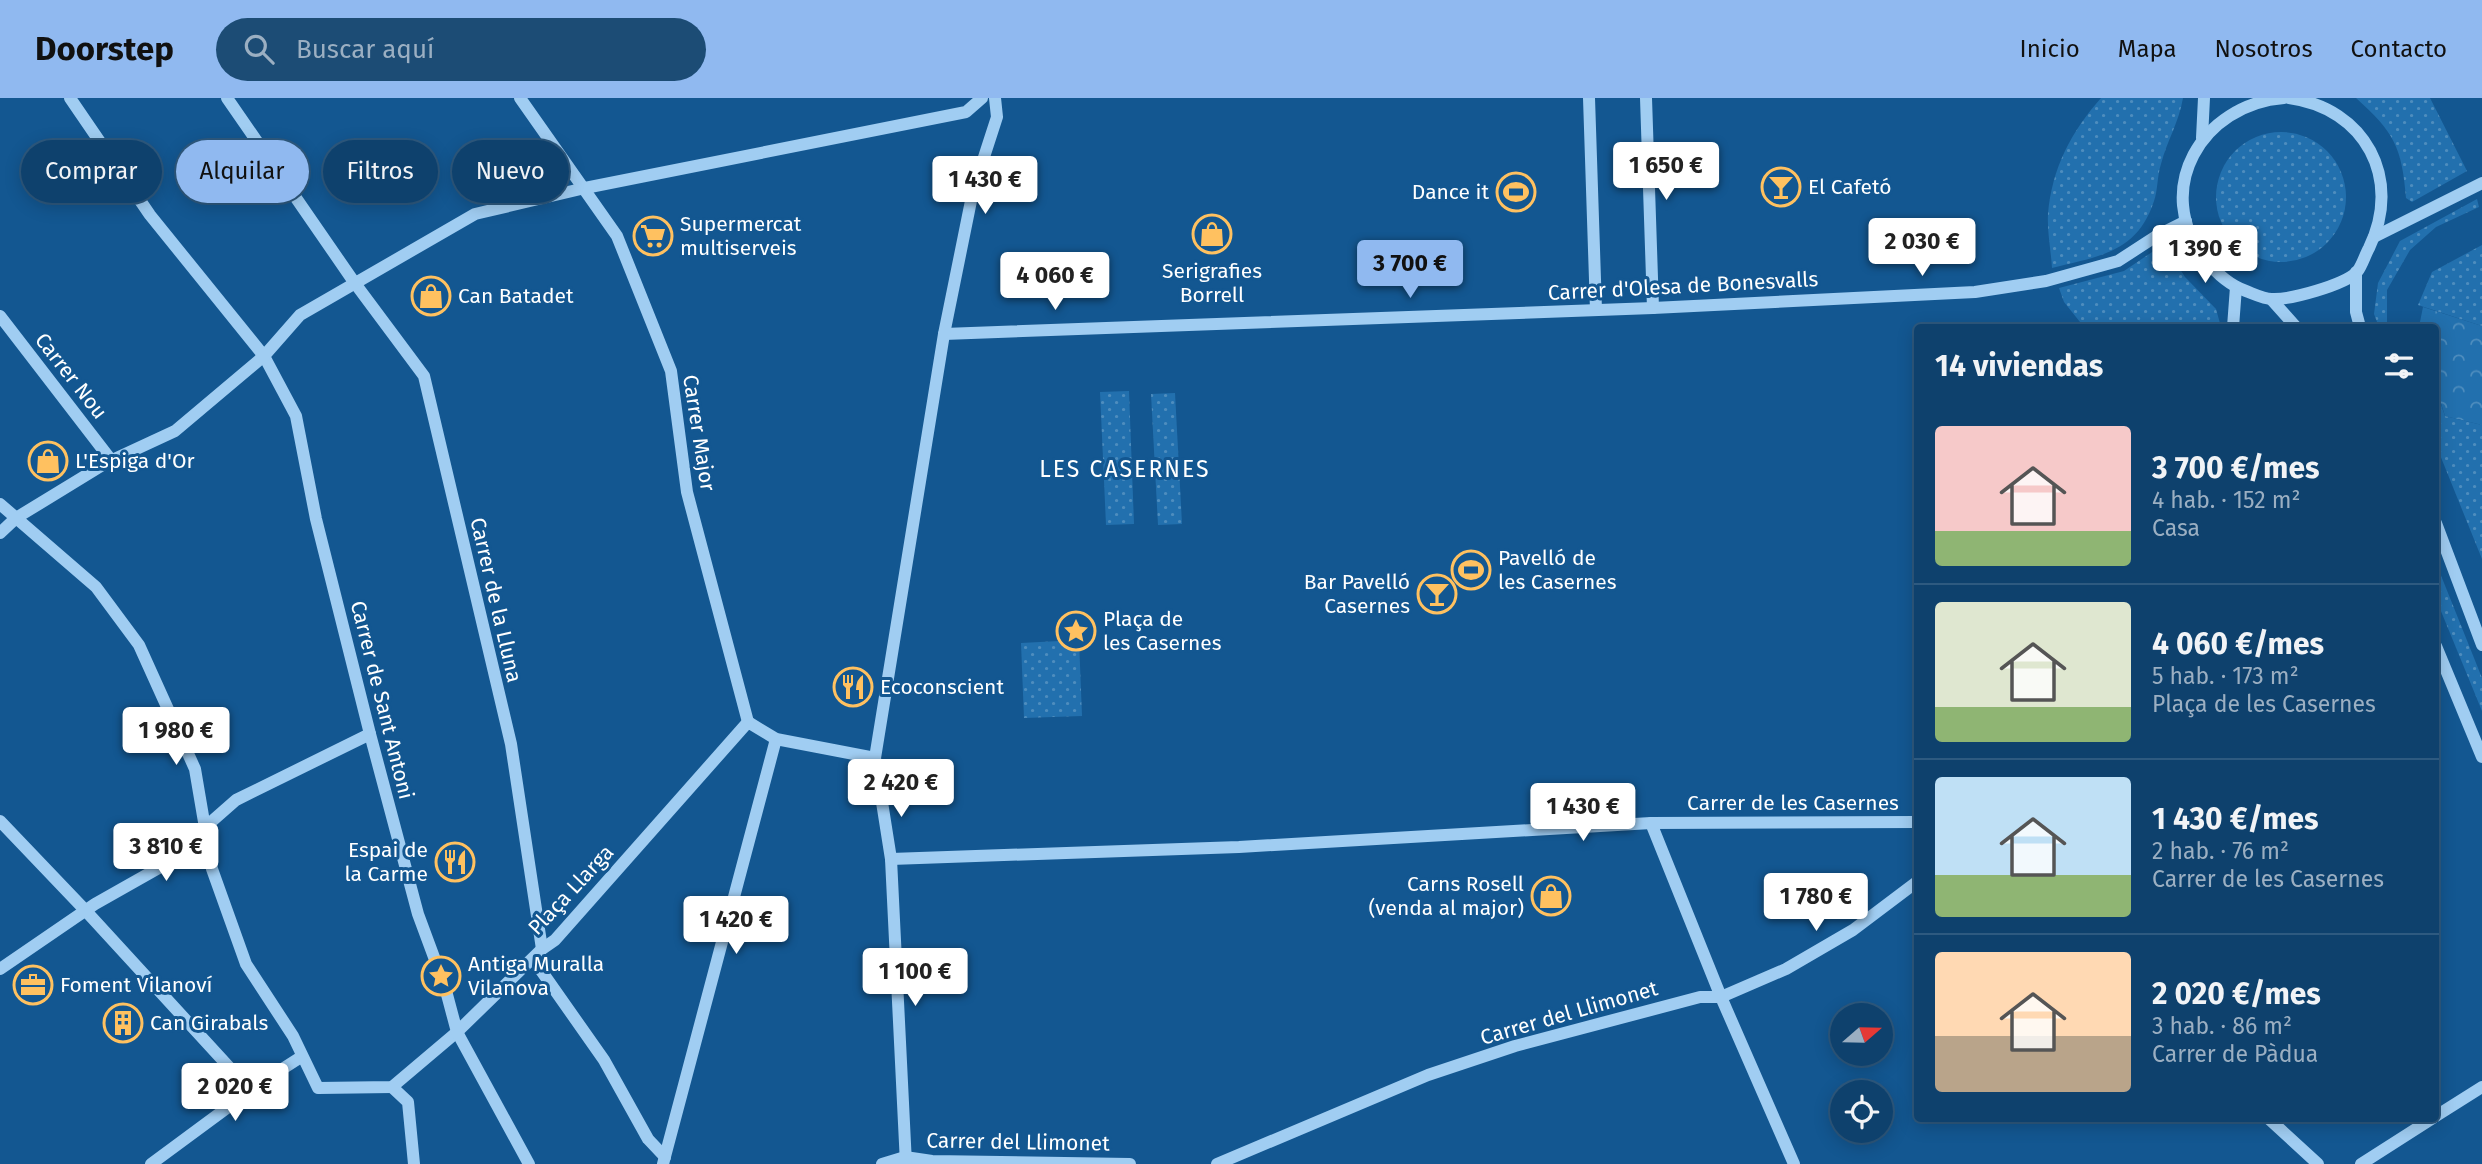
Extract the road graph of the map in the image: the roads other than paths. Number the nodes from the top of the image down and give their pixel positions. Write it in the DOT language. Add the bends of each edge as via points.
graph roads {
  1 [pos="70,98"];
  2 [pos="227,98"];
  3 [pos="520,98"];
  4 [pos="982,98"];
  5 [pos="995,98"];
  6 [pos="1589,98"];
  7 [pos="1646,98"];
  8 [pos="2204,98"];
  9 [pos="2287,98"];
  10 [pos="2310,99"];
  11 [pos="2202,138"];
  12 [pos="2482,183"];
  13 [pos="585,188"];
  14 [pos="2186,221"];
  15 [pos="2374,237"];
  16 [pos="2357,272"];
  17 [pos="354,282"];
  18 [pos="2236,287"];
  19 [pos="2271,299"];
  20 [pos="1653,308"];
  21 [pos="1596,310"];
  22 [pos="0,316"];
  23 [pos="2233,324"];
  24 [pos="2293,324"];
  25 [pos="2359,324"];
  26 [pos="944,334"];
  27 [pos="264,356"];
  28 [pos="111,460"];
  29 [pos="0,504"];
  30 [pos="16,518"];
  31 [pos="2439,531"];
  32 [pos="0,533"];
  33 [pos="2482,645"];
  34 [pos="2439,653"];
  35 [pos="748,722"];
  36 [pos="370,734"];
  37 [pos="776,739"];
  38 [pos="2482,757"];
  39 [pos="875,758"];
  40 [pos="0,821"];
  41 [pos="1914,822"];
  42 [pos="1651,823"];
  43 [pos="203,829"];
  44 [pos="891,859"];
  45 [pos="1914,884"];
  46 [pos="90,907"];
  47 [pos="538,954"];
  48 [pos="438,968"];
  49 [pos="0,969"];
  50 [pos="445,987"];
  51 [pos="1721,997"];
  52 [pos="457,1032"];
  53 [pos="301,1057"];
  54 [pos="392,1087"];
  55 [pos="2482,1087"];
  56 [pos="251,1091"];
  57 [pos="2439,1114"];
  58 [pos="2271,1122"];
  59 [pos="2426,1122"];
  60 [pos="664,1161"];
  61 [pos="906,1161"];
  62 [pos="151,1164"];
  63 [pos="414,1164"];
  64 [pos="529,1164"];
  65 [pos="882,1164"];
  66 [pos="1130,1164"];
  67 [pos="1217,1164"];
  68 [pos="1794,1164"];
  69 [pos="2318,1164"];
  70 [pos="2361,1164"];
  1 -- 27 [label="street, Carrer de Sant Antoni" via="150,215"];
  2 -- 17 [label="street, Carrer de la Lluna"];
  3 -- 13 [label="street, Carrer Major"];
  4 -- 13 [label="street" via="967,112"];
  5 -- 26 [label="street" via="997,117 974,191"];
  6 -- 21 [label="street"];
  7 -- 20 [label="street"];
  8 -- 11 [label="street"];
  9 -- 10 [label="street"];
  9 -- 11 [label="street" via="2266,99 2231,113"];
  10 -- 15 [label="street" via="2356,129 2372,153 2382,182 2382,212"];
  11 -- 14 [label="street" via="2185,178"];
  12 -- 15 [label="street"];
  13 -- 17 [label="street" via="475,214"];
  13 -- 35 [label="street, Carrer Major" via="617,236 671,371 687,492"];
  14 -- 18 [label="street" via="2197,248 2215,271"];
  14 -- 20 [label="street, Carrer d'Olesa de Bonesvalls" via="2118,261 2016,286 1975,292"];
  15 -- 16 [label="street"];
  16 -- 19 [label="street" via="2319,291"];
  16 -- 25 [label="street"];
  17 -- 27 [label="street" via="300,315"];
  17 -- 47 [label="street, Carrer de la Lluna" via="424,376 510,744"];
  18 -- 19 [label="street"];
  18 -- 23 [label="street"];
  19 -- 24 [label="street"];
  20 -- 21 [label="street, Carrer d'Olesa de Bonesvalls"];
  21 -- 26 [label="street, Carrer d'Olesa de Bonesvalls"];
  22 -- 28 [label="street, Carrer Nou"];
  26 -- 39 [label="street"];
  27 -- 28 [label="street" via="175,431"];
  27 -- 36 [label="street, Carrer de Sant Antoni" via="296,416"];
  28 -- 30 [label="street"];
  29 -- 30 [label="street"];
  30 -- 32 [label="street"];
  30 -- 43 [label="street" via="96,587 139,645 195,769"];
  31 -- 33 [label="street"];
  34 -- 38 [label="street"];
  35 -- 37 [label="street"];
  35 -- 47 [label="street, Plaça Llarga"];
  36 -- 43 [label="street" via="236,800"];
  36 -- 48 [label="street, Carrer de Sant Antoni" via="418,914"];
  37 -- 39 [label="street"];
  37 -- 60 [label="street"];
  39 -- 44 [label="street"];
  40 -- 46 [label="street"];
  41 -- 42 [label="street, Carrer de les Casernes"];
  42 -- 44 [label="street, Carrer de les Casernes" via="1248,847"];
  42 -- 51 [label="street"];
  43 -- 46 [label="street" via="194,848"];
  43 -- 53 [label="street" via="212,869 246,964 293,1036"];
  44 -- 61 [label="street"];
  45 -- 51 [label="street, Carrer del Llimonet" via="1842,937 1786,969"];
  46 -- 49 [label="street"];
  46 -- 56 [label="street" via="97,924"];
  47 -- 52 [label="street, Plaça Llarga"];
  47 -- 60 [label="street"];
  50 -- 52 [label="street"];
  51 -- 67 [label="street, Carrer del Llimonet" via="1700,997 1514,1046 1428,1075"];
  51 -- 68 [label="street"];
  52 -- 54 [label="street, Plaça Llarga"];
  52 -- 64 [label="street"];
  53 -- 54 [label="street" via="318,1088"];
  53 -- 56 [label="street"];
  54 -- 63 [label="street" via="408,1102"];
  55 -- 57 [label="street"];
  56 -- 62 [label="street"];
  58 -- 69 [label="street"];
  59 -- 70 [label="street"];
  61 -- 65 [label="street"];
  61 -- 66 [label="street, Carrer del Llimonet"];
}
